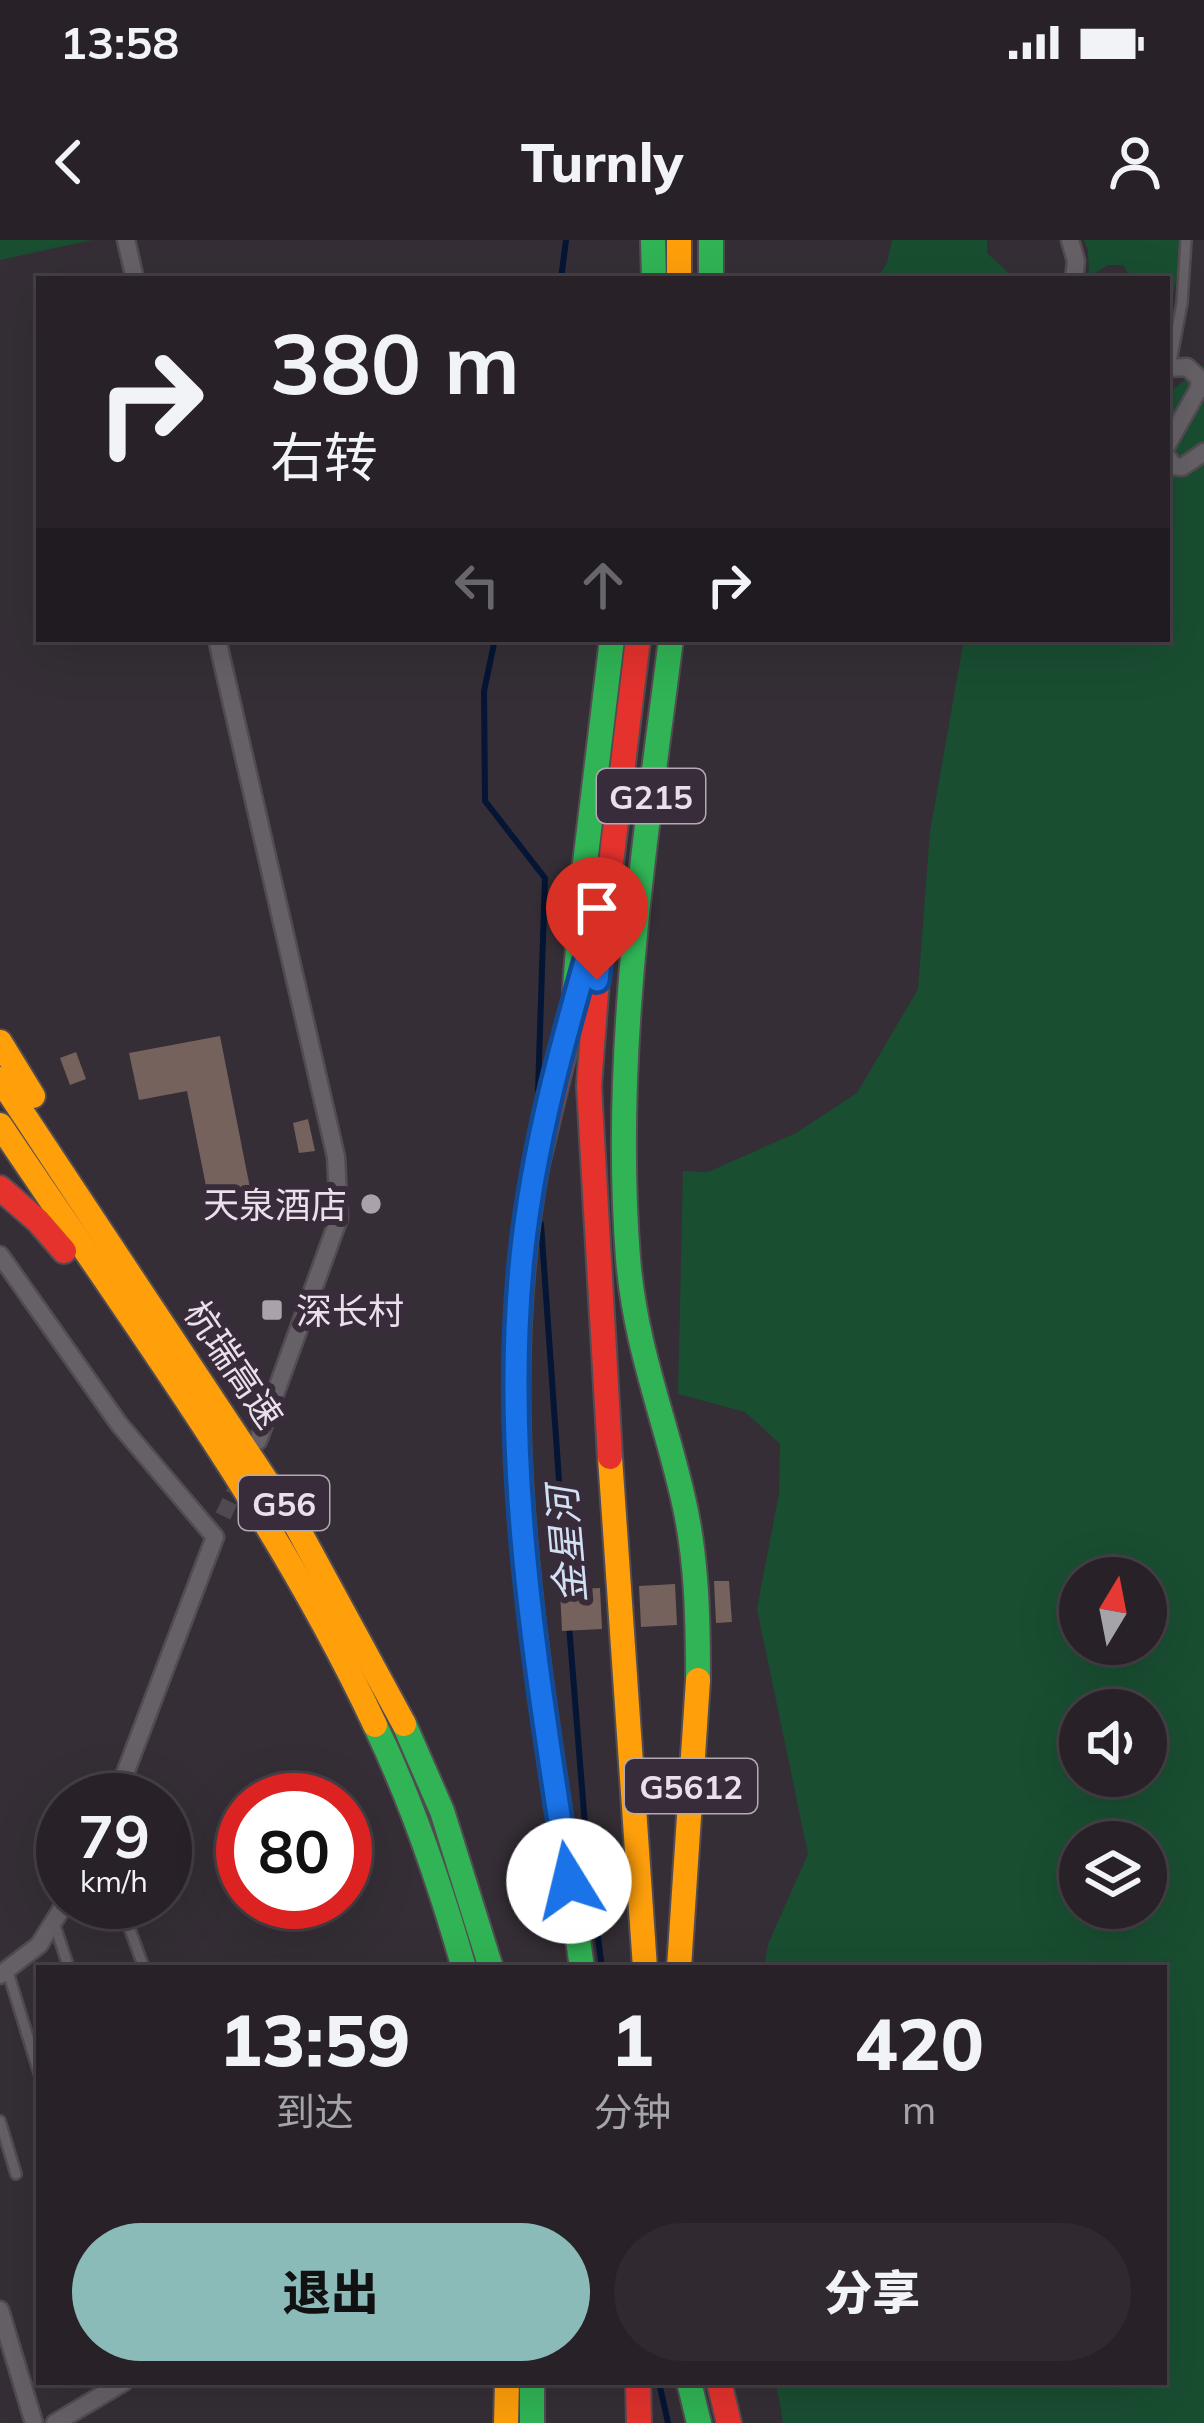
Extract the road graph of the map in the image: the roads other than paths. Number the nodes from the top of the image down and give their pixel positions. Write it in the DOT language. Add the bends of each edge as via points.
graph roads {
  1 [pos="126,240"];
  2 [pos="653,240"];
  3 [pos="679,240"];
  4 [pos="711,240"];
  5 [pos="1070,240"];
  6 [pos="1186,240"];
  7 [pos="134,276"];
  8 [pos="654,276"];
  9 [pos="679,276"];
  10 [pos="711,276"];
  11 [pos="1074,276"];
  12 [pos="1170,359"];
  13 [pos="1170,368"];
  14 [pos="1170,440"];
  15 [pos="1204,452"];
  16 [pos="1170,461"];
  17 [pos="219,642"];
  18 [pos="612,642"];
  19 [pos="638,642"];
  20 [pos="670,642"];
  21 [pos="608,884"];
  22 [pos="640,886"];
  23 [pos="573,1008"];
  24 [pos="0,1042"];
  25 [pos="0,1079"];
  26 [pos="0,1125"];
  27 [pos="0,1188"];
  28 [pos="0,1255"];
  29 [pos="132,1274"];
  30 [pos="163,1367"];
  31 [pos="258,1441"];
  32 [pos="223,1516"];
  33 [pos="214,1537"];
  34 [pos="695,1604"];
  35 [pos="126,1773"];
  36 [pos="50,1929"];
  37 [pos="56,1929"];
  38 [pos="129,1929"];
  39 [pos="68,1965"];
  40 [pos="143,1965"];
  41 [pos="463,1965"];
  42 [pos="490,1965"];
  43 [pos="582,1965"];
  44 [pos="645,1965"];
  45 [pos="679,1965"];
  46 [pos="3,1972"];
  47 [pos="36,2064"];
  48 [pos="0,2121"];
  49 [pos="16,2174"];
  50 [pos="0,2310"];
  51 [pos="119,2385"];
  52 [pos="507,2385"];
  53 [pos="532,2385"];
  54 [pos="638,2385"];
  55 [pos="690,2385"];
  56 [pos="34,2423"];
  57 [pos="55,2423"];
  58 [pos="506,2423"];
  59 [pos="532,2423"];
  60 [pos="639,2423"];
  61 [pos="699,2423"];
  1 -- 7 [label="street"];
  2 -- 8 [label="main road"];
  3 -- 9 [label="main road"];
  4 -- 10 [label="main road"];
  5 -- 11 [label="street"];
  6 -- 12 [label="lane"];
  13 -- 14 [label="street" via="1192,370 1200,385"];
  15 -- 16 [label="street" via="1182,467"];
  17 -- 31 [label="street" via="336,1157 339,1218"];
  18 -- 23 [label="main road"];
  19 -- 21 [label="main road, G215"];
  20 -- 22 [label="main road, G215"];
  21 -- 22 [label="main road"];
  21 -- 23 [label="main road, G215"];
  21 -- 44 [label="main road, G5612" via="590,1086 592,1190"];
  22 -- 34 [label="main road, G215" via="624,1096 628,1256 637,1332 689,1529"];
  23 -- 43 [label="main road, G215" via="522,1257 518,1436 532,1632"];
  24 -- 29 [label="main road"];
  25 -- 29 [label="main road, 杭瑞高速 / G56"];
  26 -- 30 [label="main road, 杭瑞高速 / G56"];
  27 -- 30 [label="main road" via="54,1238"];
  28 -- 33 [label="street" via="118,1424"];
  29 -- 42 [label="main road, 杭瑞高速 / G56" via="305,1536 375,1659 449,1828"];
  30 -- 41 [label="main road, 杭瑞高速 / G56" via="352,1670 416,1815"];
  32 -- 33 [label="street"];
  33 -- 35 [label="street"];
  34 -- 45 [label="main road, G5612"];
  36 -- 46 [label="street"];
  37 -- 39 [label="lane"];
  38 -- 40 [label="lane"];
  46 -- 47 [label="lane"];
  48 -- 49 [label="lane"];
  50 -- 56 [label="street"];
  51 -- 57 [label="street"];
  52 -- 58 [label="main road"];
  53 -- 59 [label="main road"];
  54 -- 60 [label="main road"];
  55 -- 61 [label="main road"];
}
